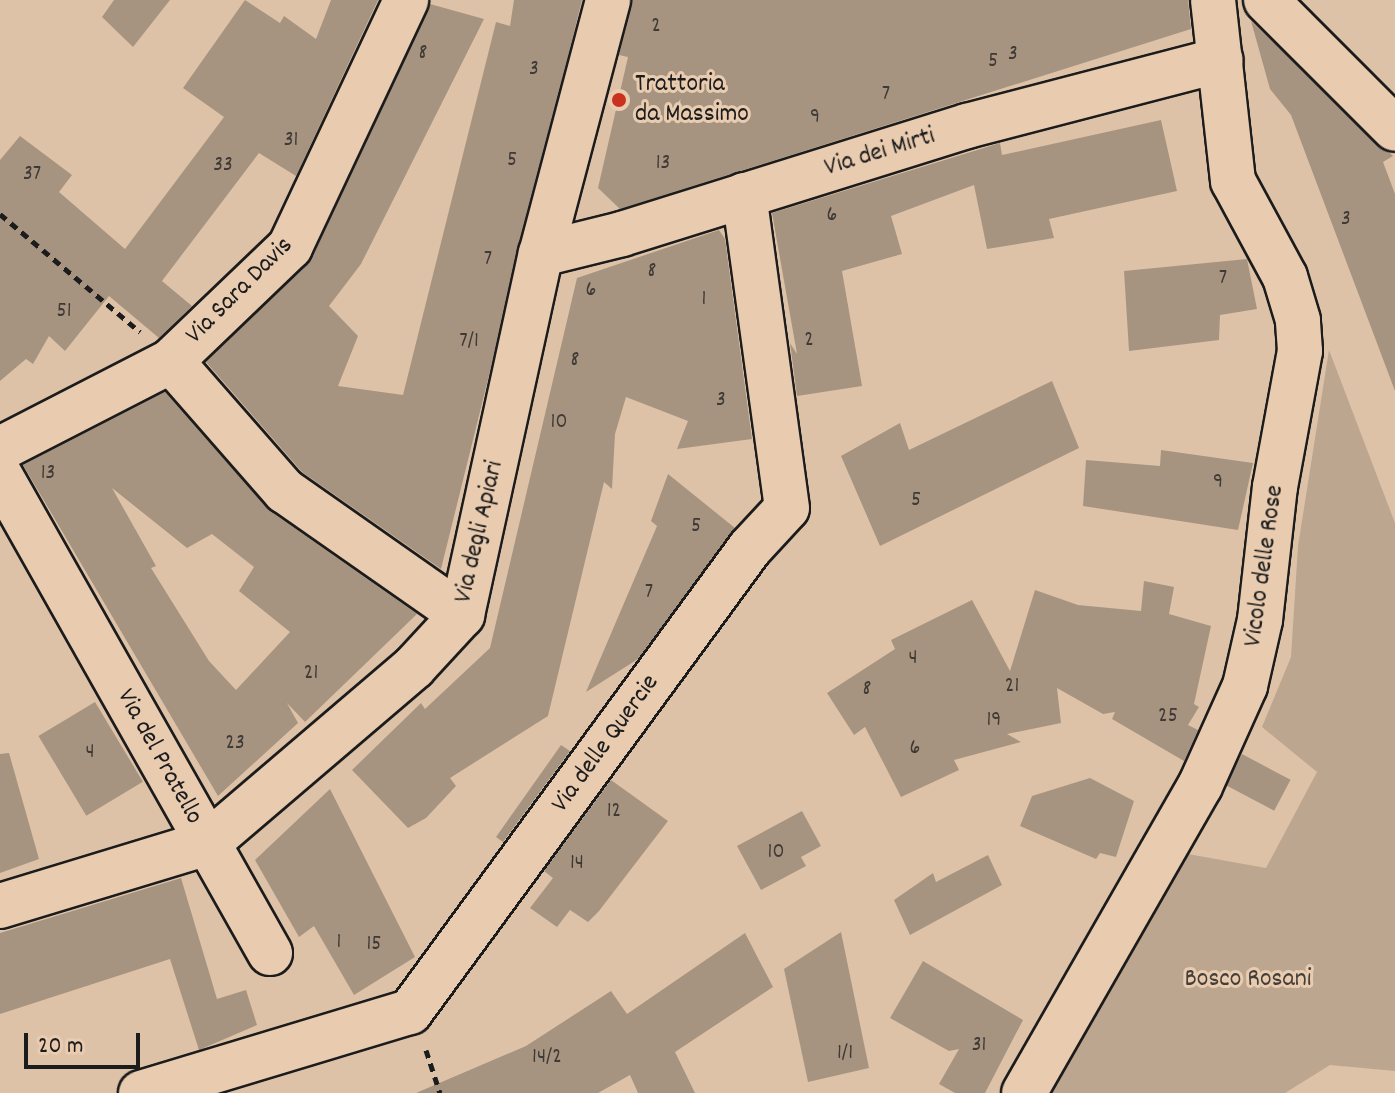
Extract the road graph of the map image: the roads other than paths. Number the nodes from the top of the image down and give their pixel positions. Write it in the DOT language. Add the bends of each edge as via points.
graph roads {
  1 [pos="406,0"];
  2 [pos="608,0"];
  3 [pos="1213,0"];
  4 [pos="1266,0"];
  5 [pos="1221,60"];
  6 [pos="1395,129"];
  7 [pos="744,195"];
  8 [pos="541,254"];
  9 [pos="171,361"];
  10 [pos="0,449"];
  11 [pos="0,475"];
  12 [pos="462,615"];
  13 [pos="208,843"];
  14 [pos="0,906"];
  15 [pos="270,953"];
  16 [pos="141,1093"];
  17 [pos="1024,1093"];
  1 -- 9 [label="street, Via Sara Davis" via="290,247"];
  2 -- 8 [label="street, Via degli Apiari"];
  3 -- 5 [label="street, Vicolo delle Rose"];
  4 -- 6 [label="street"];
  5 -- 7 [label="street, Via dei Mirti" via="967,126"];
  5 -- 17 [label="street, Vicolo delle Rose" via="1233,181 1285,277 1300,351 1275,487 1255,645 1245,686 1200,786"];
  7 -- 8 [label="street, Via dei Mirti"];
  7 -- 16 [label="street, Via delle Quercie" via="787,508 750,548 410,1012"];
  8 -- 12 [label="street, Via degli Apiari"];
  9 -- 10 [label="street, Via Sara Davis"];
  9 -- 12 [label="street" via="285,491"];
  11 -- 13 [label="street, Via del Pratello"];
  12 -- 13 [label="street, Via degli Apiari" via="414,667"];
  13 -- 14 [label="street, Via degli Apiari"];
  13 -- 15 [label="street, Via del Pratello"];
}
